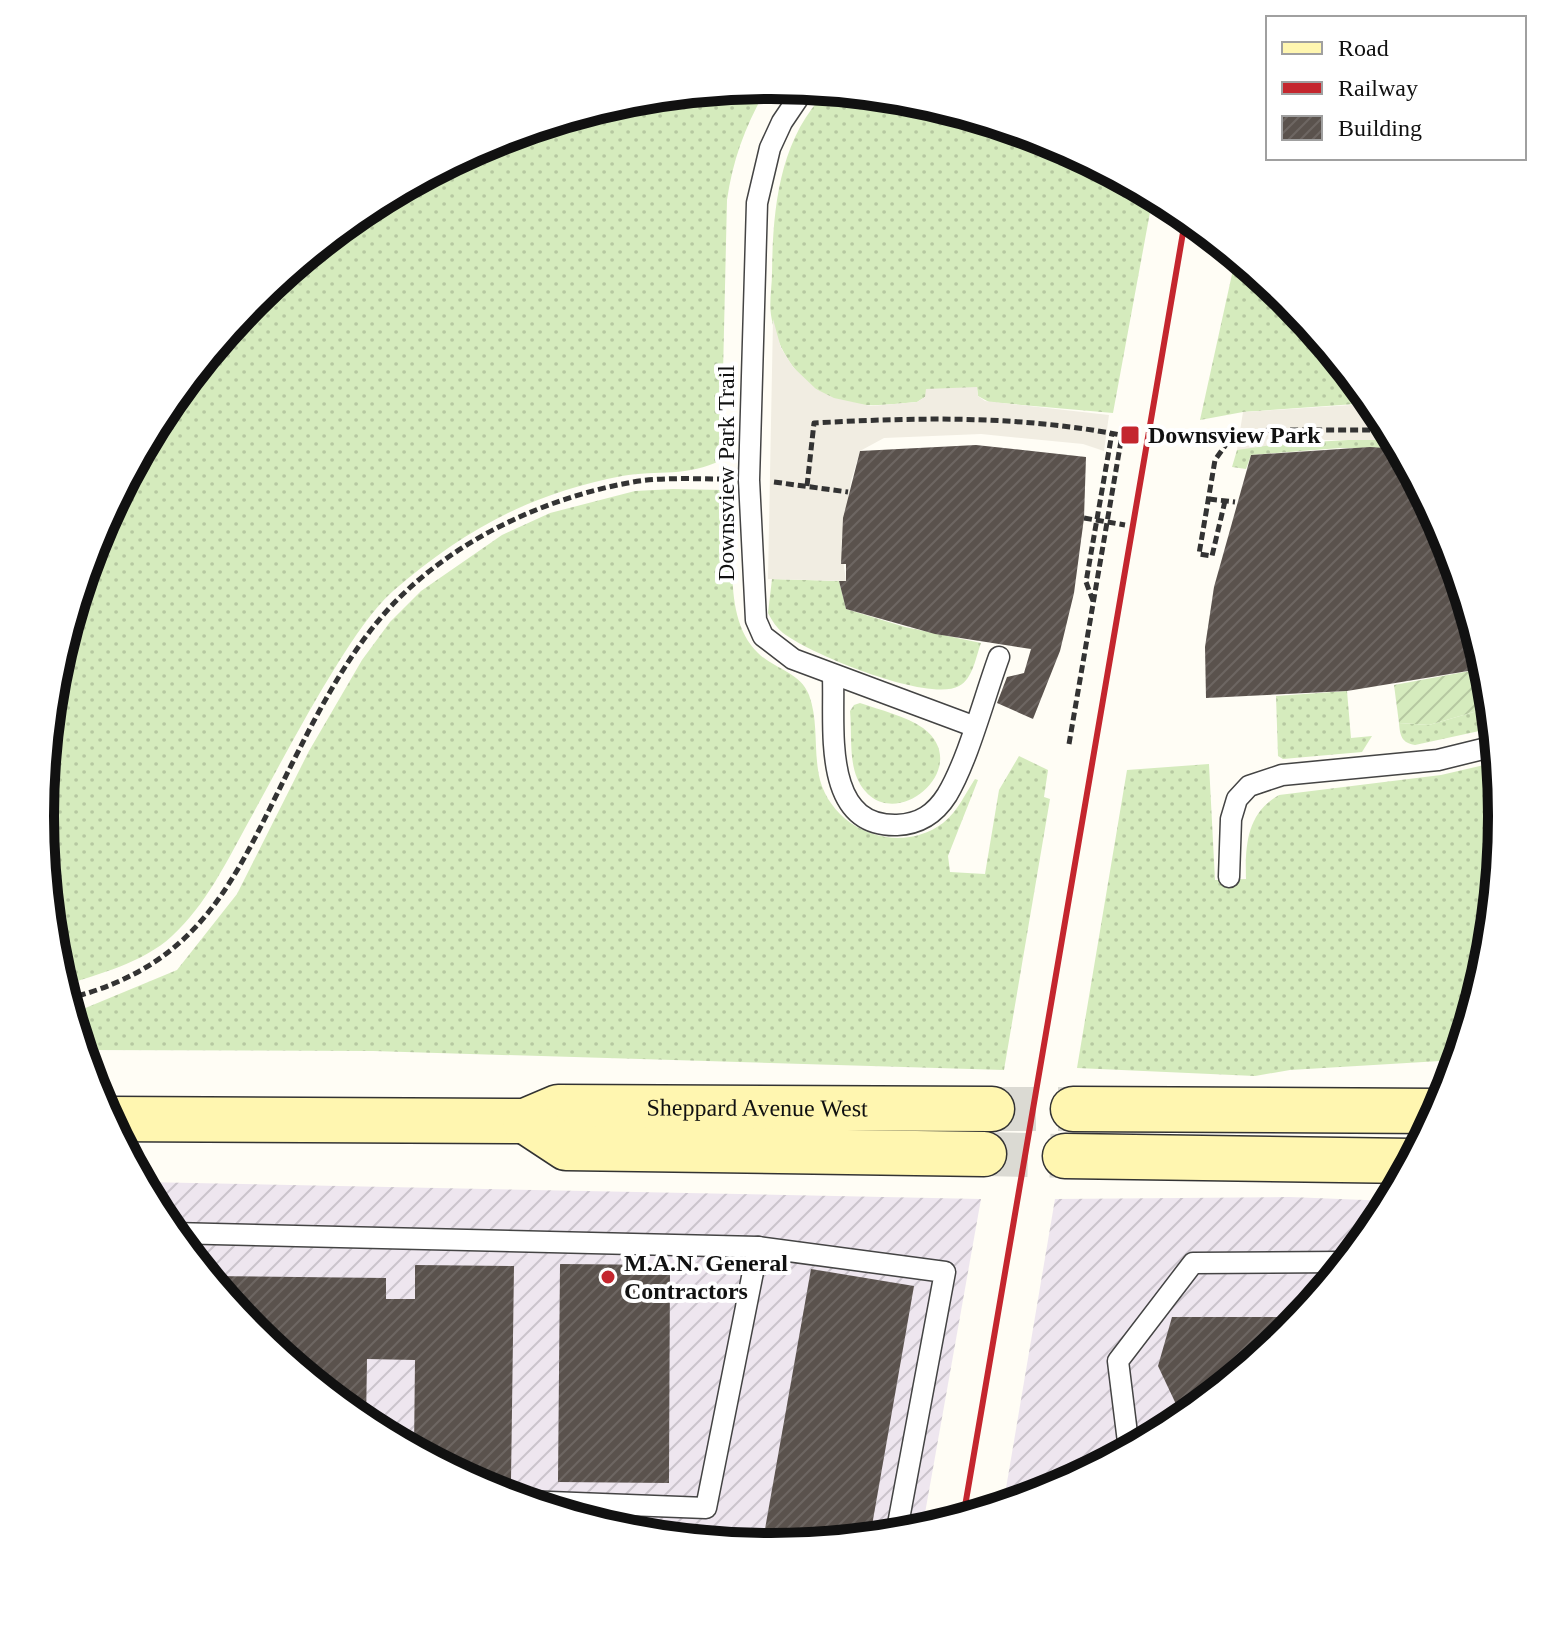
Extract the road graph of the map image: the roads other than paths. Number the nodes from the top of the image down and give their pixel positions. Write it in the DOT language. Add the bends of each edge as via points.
graph roads {
  1 [pos="797,100"];
  2 [pos="999,657"];
  3 [pos="833,677"];
  4 [pos="973,726"];
  5 [pos="1484,749"];
  6 [pos="1229,877"];
  7 [pos="992,1109"];
  8 [pos="1073,1109"];
  9 [pos="1424,1111"];
  10 [pos="122,1119"];
  11 [pos="525,1121"];
  12 [pos="984,1154"];
  13 [pos="1065,1156"];
  14 [pos="1399,1161"];
  15 [pos="189,1233"];
  16 [pos="758,1247"];
  17 [pos="1332,1262"];
  18 [pos="1127,1438"];
  19 [pos="565,1503"];
  20 [pos="899,1521"];
  1 -- 3 [label="lane, Downsview Park Trail" via="770,148 757,203 749,480 753,605 763,636 793,659"];
  2 -- 4 [label="lane"];
  3 -- 4 [label="lane, Downsview Park Trail"];
  3 -- 4 [label="lane" via="838,785 861,814 878,822 911,824 938,808"];
  5 -- 6 [label="lane" via="1438,760 1282,775 1249,786 1237,799 1231,819"];
  7 -- 11 [label="main road, Sheppard Avenue West" via="558,1107"];
  8 -- 9 [label="main road"];
  10 -- 11 [label="main road, Sheppard Avenue West"];
  11 -- 12 [label="main road, Sheppard Avenue West" via="566,1148"];
  13 -- 14 [label="main road"];
  15 -- 16 [label="lane"];
  16 -- 19 [label="lane" via="706,1508"];
  16 -- 20 [label="lane" via="945,1272"];
  17 -- 18 [label="lane" via="1193,1263 1118,1361"];
}
